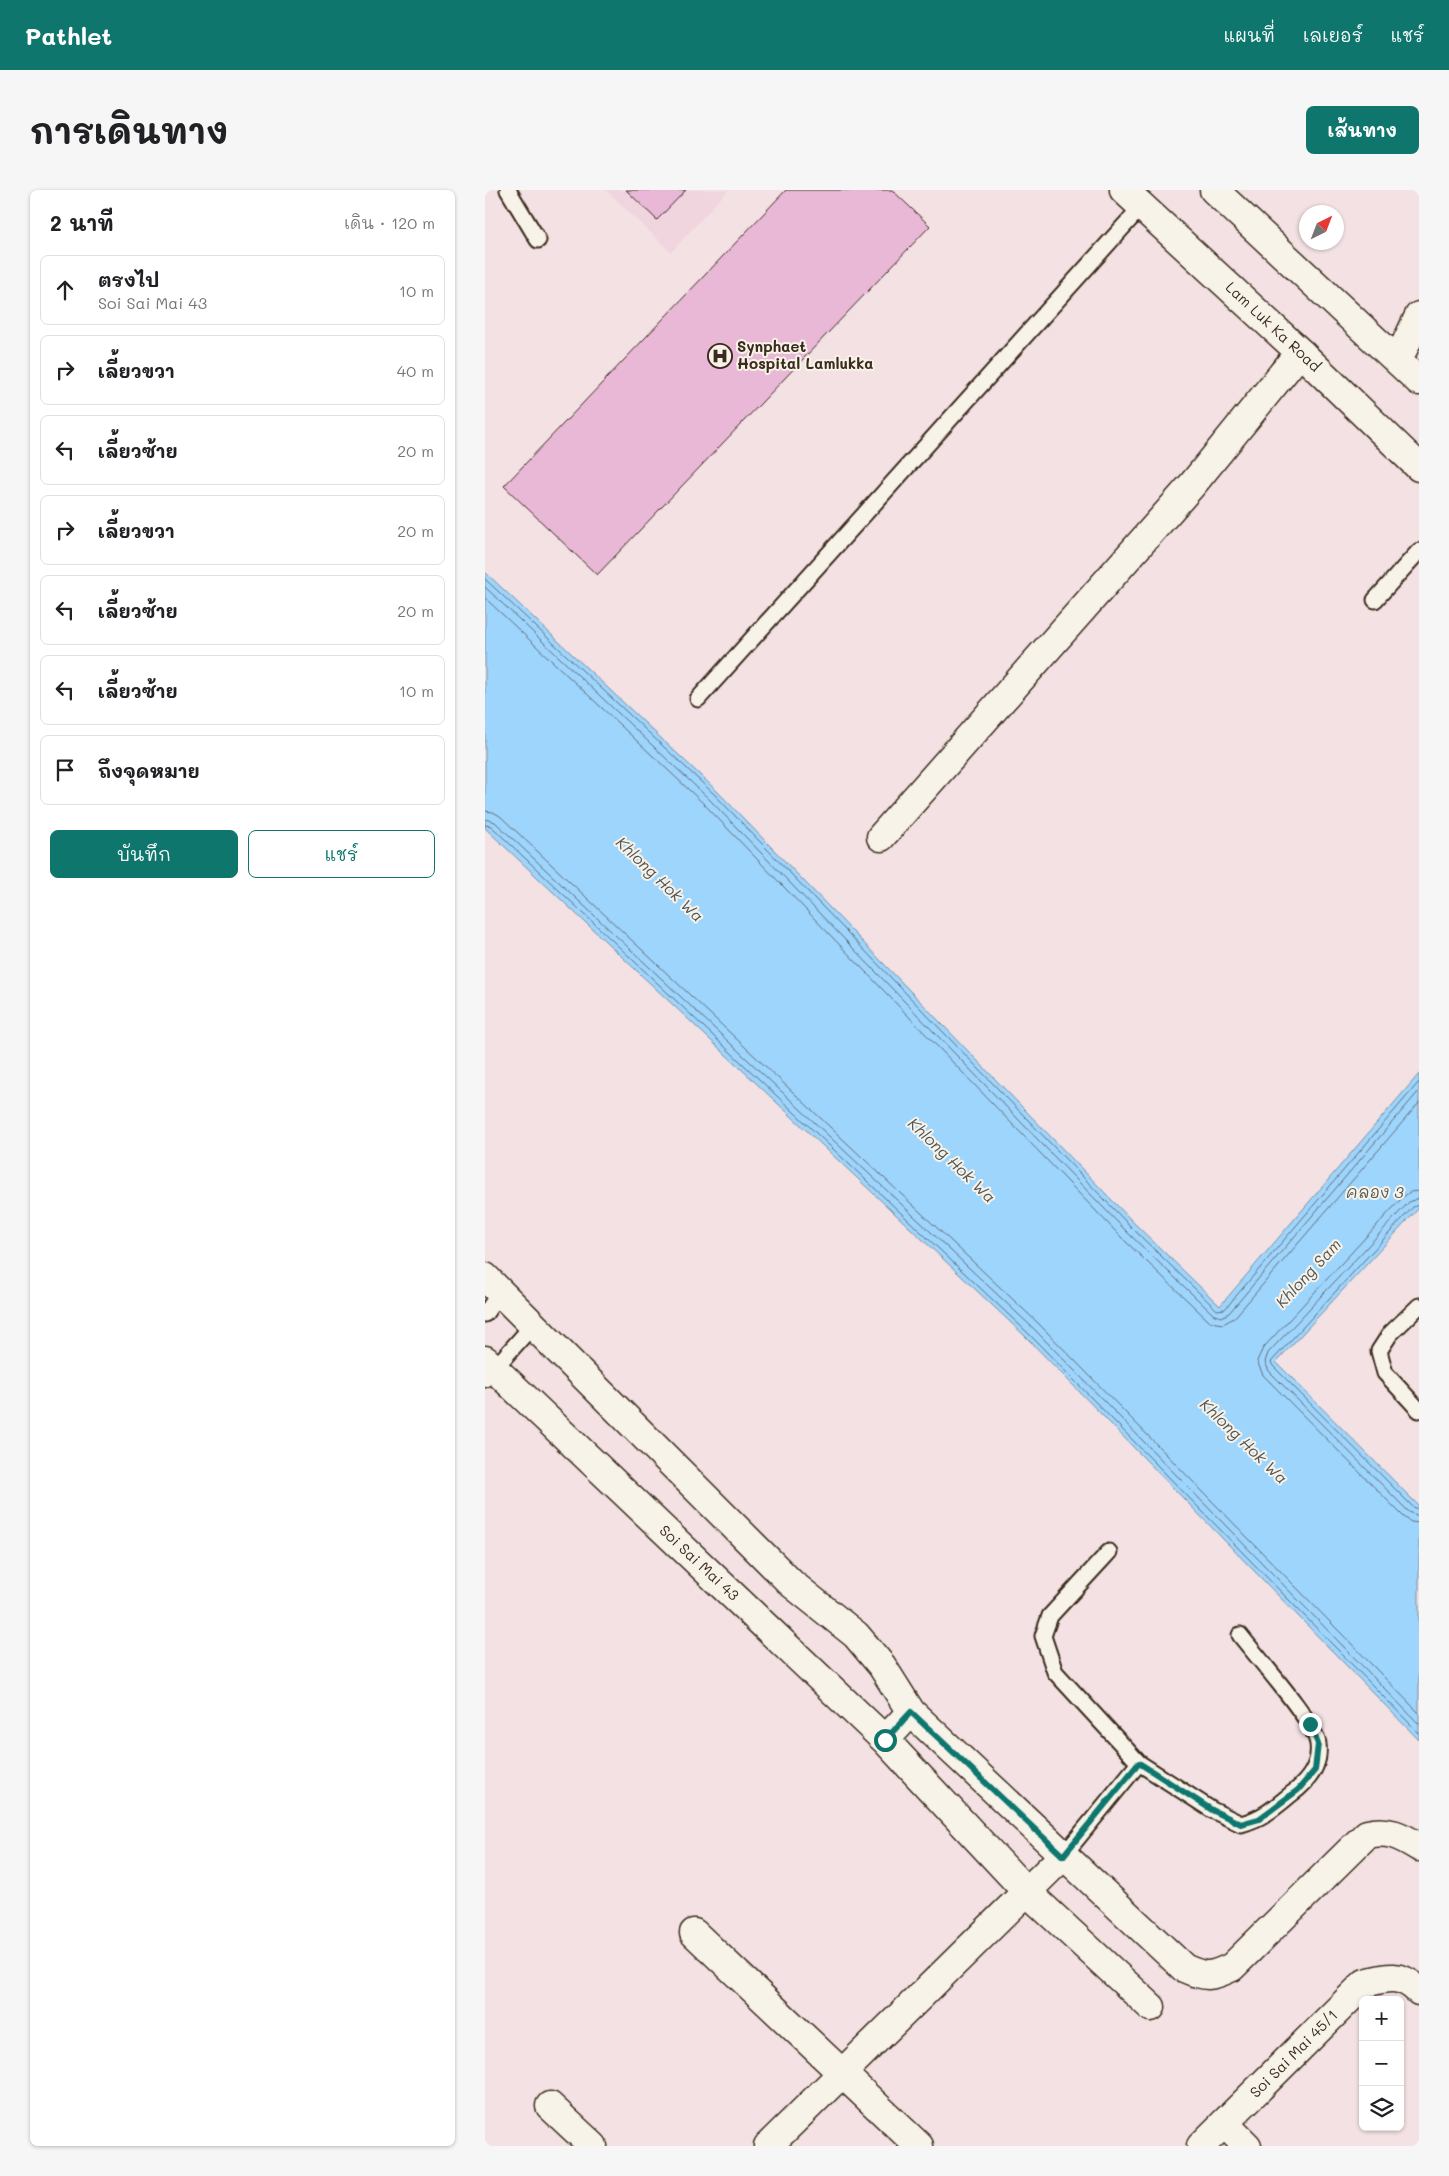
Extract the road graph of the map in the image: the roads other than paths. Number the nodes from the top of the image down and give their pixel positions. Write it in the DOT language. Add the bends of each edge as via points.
graph roads {
  1 [pos="507,190"];
  2 [pos="1214,190"];
  3 [pos="1133,198"];
  4 [pos="538,240"];
  5 [pos="1419,316"];
  6 [pos="1302,354"];
  7 [pos="1398,360"];
  8 [pos="1419,381"];
  9 [pos="1419,467"];
  10 [pos="1419,551"];
  11 [pos="1375,600"];
  12 [pos="699,699"];
  13 [pos="881,837"];
  14 [pos="492,1284"];
  15 [pos="1419,1306"];
  16 [pos="485,1314"];
  17 [pos="533,1325"];
  18 [pos="488,1369"];
  19 [pos="1419,1410"];
  20 [pos="1109,1552"];
  21 [pos="1240,1636"];
  22 [pos="911,1712"];
  23 [pos="885,1740"];
  24 [pos="1139,1763"];
  25 [pos="1419,1847"];
  26 [pos="1063,1856"];
  27 [pos="1026,1891"];
  28 [pos="694,1933"];
  29 [pos="1419,1991"];
  30 [pos="1151,2006"];
  31 [pos="843,2072"];
  32 [pos="550,2106"];
  33 [pos="1224,2123"];
  34 [pos="593,2146"];
  35 [pos="768,2146"];
  36 [pos="919,2146"];
  37 [pos="1201,2146"];
  38 [pos="1247,2146"];
  1 -- 4 [label="lane"];
  2 -- 7 [label="street"];
  3 -- 6 [label="street, Lam Luk Ka Road"];
  3 -- 12 [label="lane"];
  5 -- 7 [label="street"];
  6 -- 9 [label="street, Lam Luk Ka Road"];
  6 -- 13 [label="street" via="1292,362 1192,485"];
  7 -- 8 [label="street"];
  10 -- 11 [label="lane"];
  14 -- 16 [label="lane"];
  14 -- 17 [label="street"];
  15 -- 19 [label="lane" via="1390,1334 1379,1351 1385,1373"];
  17 -- 18 [label="lane"];
  17 -- 22 [label="street" via="791,1583 856,1636 882,1666"];
  18 -- 23 [label="street, Soi Sai Mai 43"];
  20 -- 24 [label="lane" via="1050,1616 1043,1636 1055,1672"];
  21 -- 24 [label="lane" via="1310,1724 1318,1744 1315,1770 1298,1790 1259,1819 1241,1824 1212,1810"];
  22 -- 23 [label="street"];
  22 -- 26 [label="street"];
  23 -- 27 [label="street, Soi Sai Mai 43"];
  24 -- 26 [label="lane"];
  25 -- 26 [label="street" via="1399,1835 1379,1831 1367,1834 1232,1967 1214,1976 1200,1975 1184,1968"];
  26 -- 27 [label="street"];
  27 -- 30 [label="street, Soi Sai Mai 43"];
  27 -- 31 [label="street"];
  28 -- 31 [label="street"];
  29 -- 33 [label="street, Soi Sai Mai 45/1" via="1411,1984 1389,1976 1365,1983"];
  31 -- 35 [label="street"];
  31 -- 36 [label="street"];
  32 -- 34 [label="street"];
  33 -- 37 [label="street, Soi Sai Mai 45/1"];
  33 -- 38 [label="street"];
}
